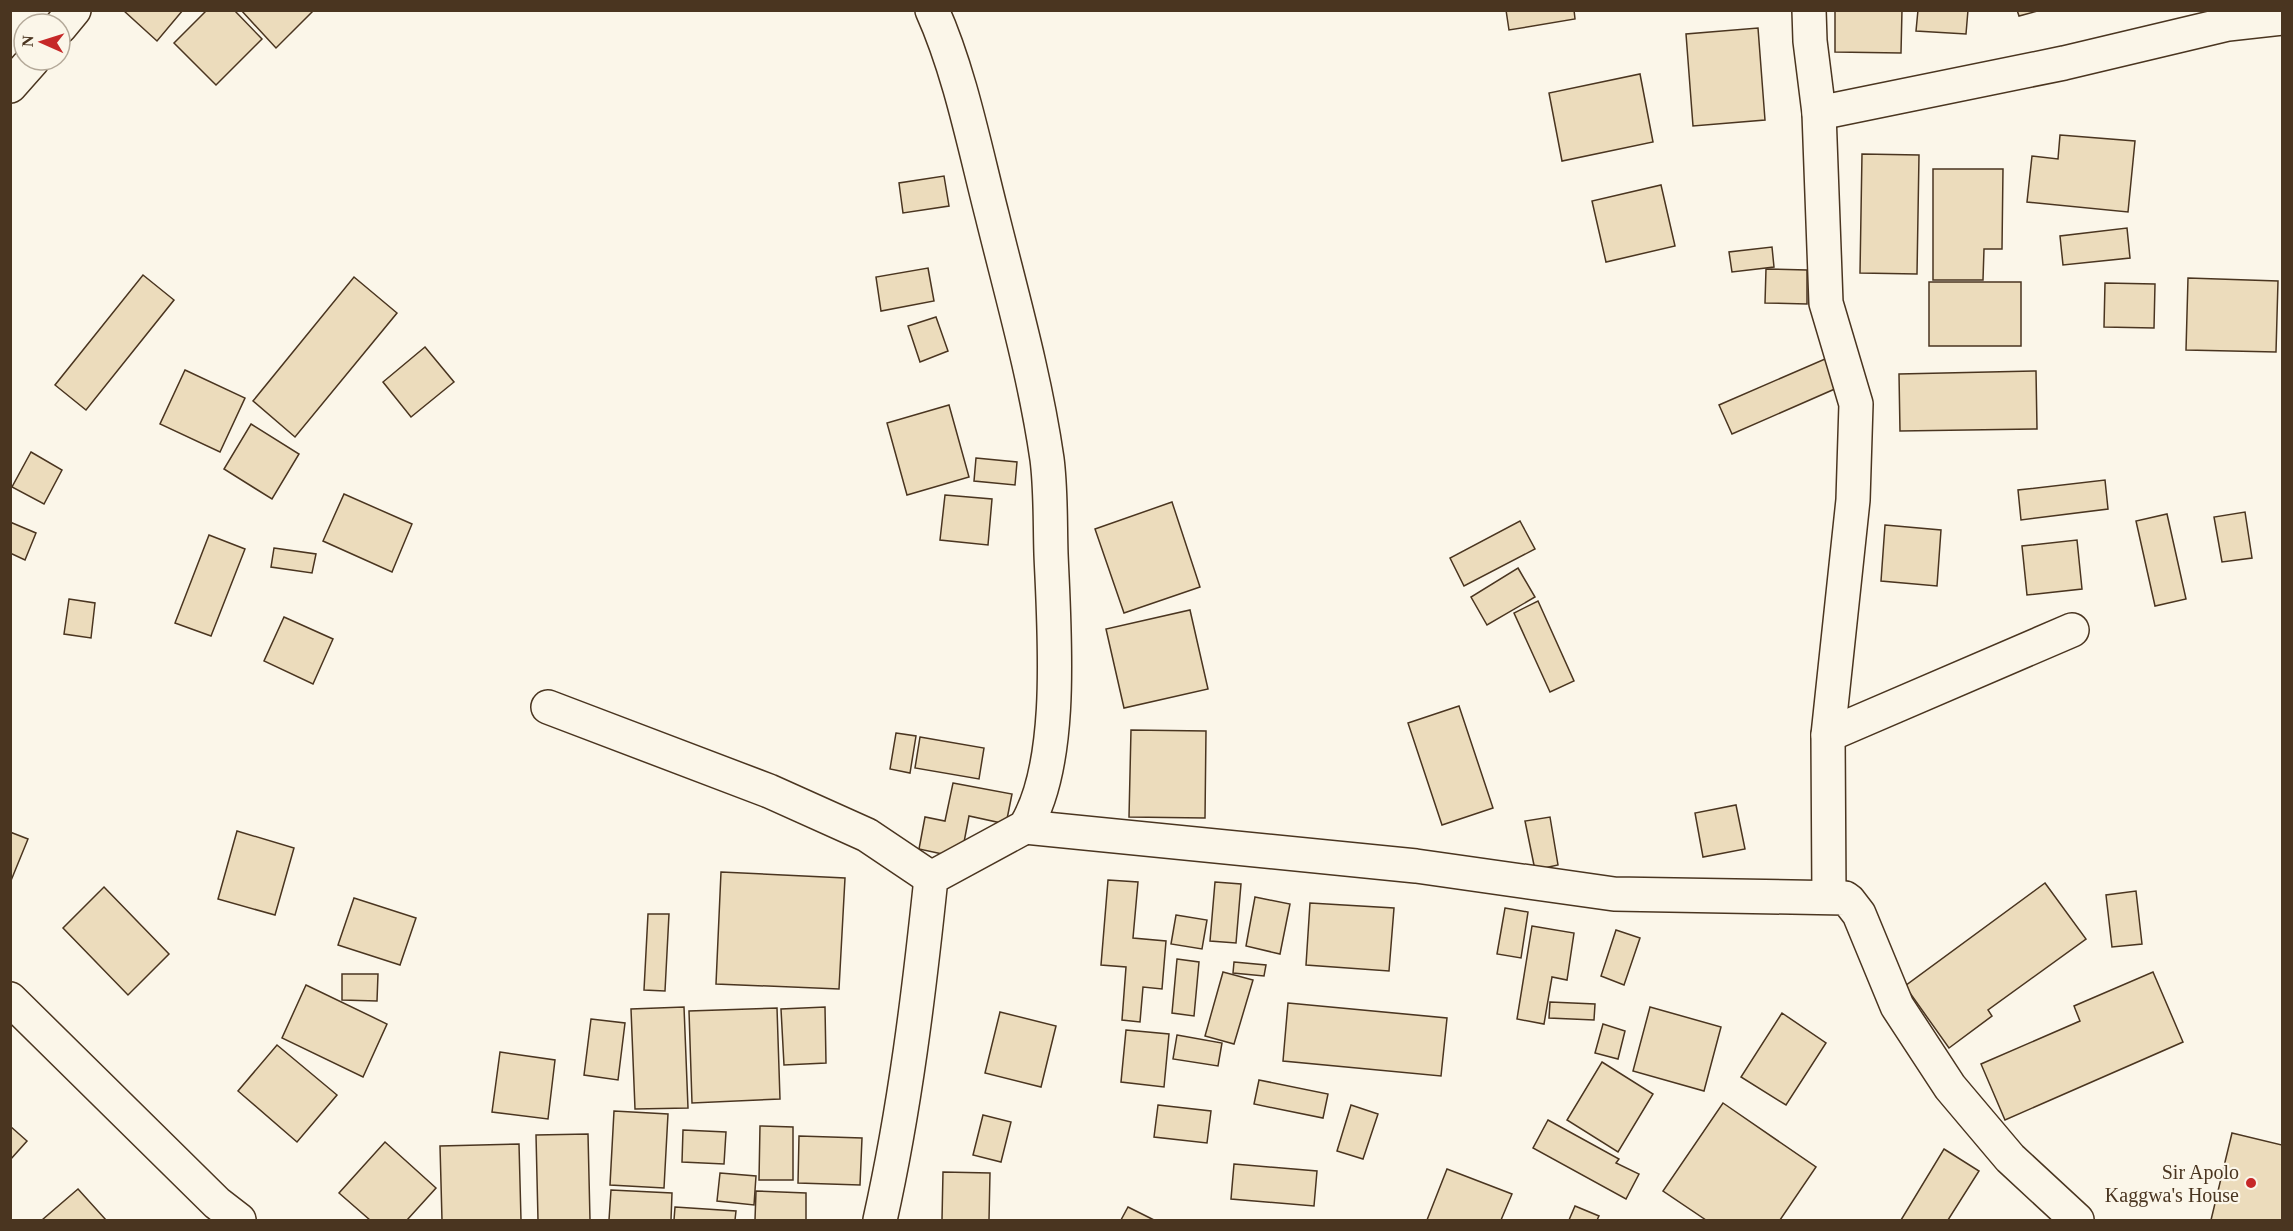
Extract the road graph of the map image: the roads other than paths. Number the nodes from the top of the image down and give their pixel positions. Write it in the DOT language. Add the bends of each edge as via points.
graph roads {
  1 [pos="932,10"];
  2 [pos="1809,10"];
  3 [pos="2283,18"];
  4 [pos="22,72"];
  5 [pos="10,86"];
  6 [pos="1819,113"];
  7 [pos="2072,630"];
  8 [pos="548,707"];
  9 [pos="1828,735"];
  10 [pos="1025,827"];
  11 [pos="931,878"];
  12 [pos="1829,897"];
  13 [pos="10,999"];
  14 [pos="219,1215"];
  15 [pos="880,1221"];
  16 [pos="2077,1221"];
  1 -- 10 [label="street" via="965,109 1035,388 1047,462 1055,648 1052,715 1042,785"];
  2 -- 6 [label="street"];
  3 -- 6 [label="street" via="2228,24 2064,63"];
  4 -- 5 [label="street"];
  6 -- 9 [label="street" via="1826,303 1856,404 1853,500"];
  7 -- 9 [label="street"];
  8 -- 11 [label="street" via="780,796 867,835"];
  9 -- 12 [label="street"];
  10 -- 11 [label="street"];
  10 -- 12 [label="street" via="1416,866 1614,894"];
  11 -- 15 [label="street" via="918,1004"];
  12 -- 16 [label="street" via="1849,901 1859,914 1897,1005 1950,1087 2010,1158"];
  13 -- 14 [label="street"];
}
